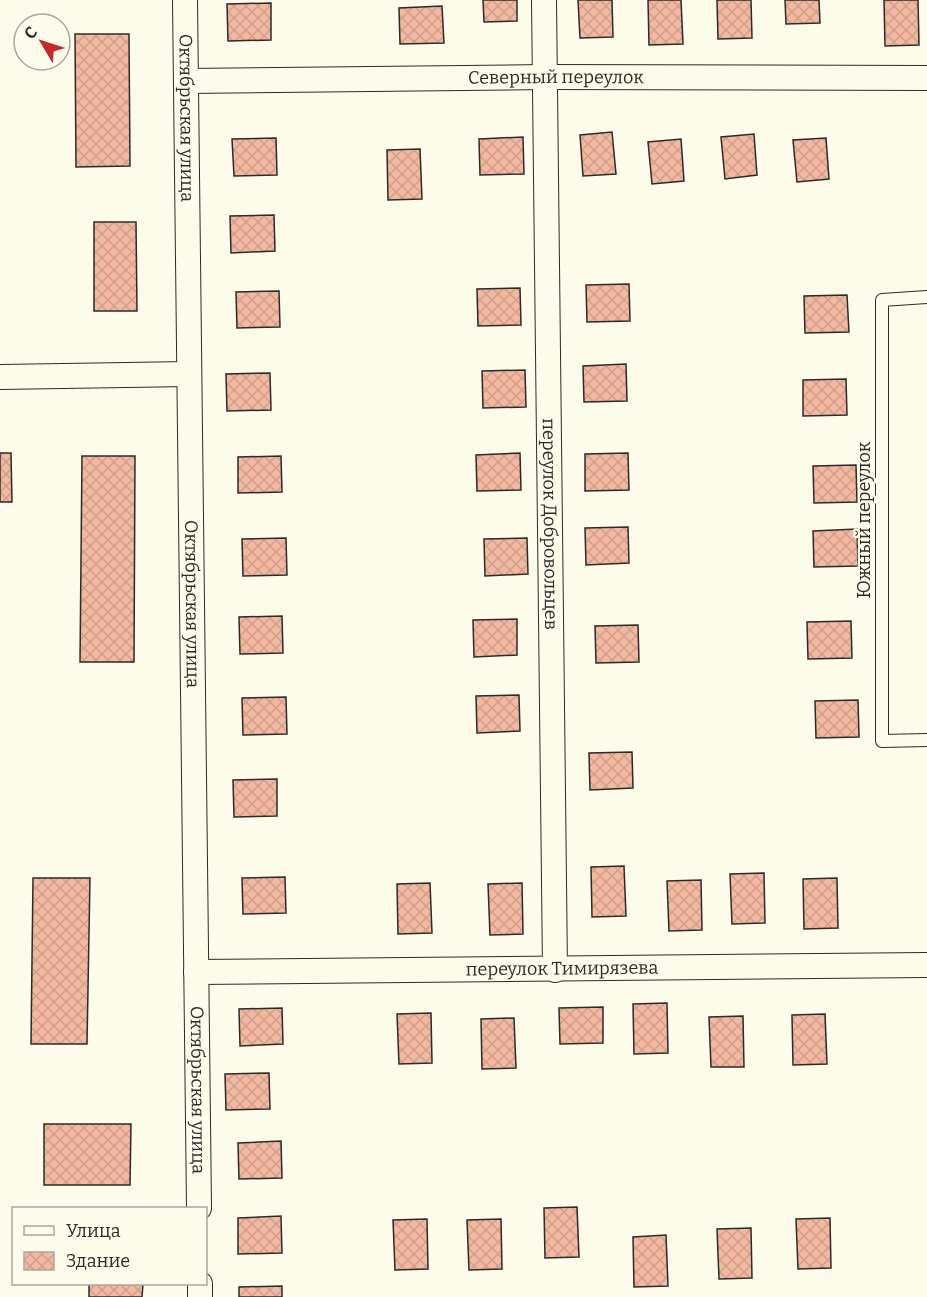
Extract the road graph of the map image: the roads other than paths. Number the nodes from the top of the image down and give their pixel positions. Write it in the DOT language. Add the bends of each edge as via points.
graph roads {
  1 [pos="185,0"];
  2 [pos="544,0"];
  3 [pos="545,77"];
  4 [pos="927,78"];
  5 [pos="186,81"];
  6 [pos="927,297"];
  7 [pos="189,374"];
  8 [pos="0,377"];
  9 [pos="927,740"];
  10 [pos="927,965"];
  11 [pos="555,970"];
  12 [pos="196,972"];
  13 [pos="199,1207"];
  1 -- 5 [label="street, Октябрьская улица"];
  2 -- 3 [label="street, переулок Добровольцев"];
  3 -- 4 [label="street, Северный переулок"];
  3 -- 5 [label="street, Северный переулок"];
  3 -- 11 [label="street, переулок Добровольцев"];
  5 -- 7 [label="street, Октябрьская улица"];
  6 -- 9 [label="lane, Южный переулок" via="882,300 882,741"];
  7 -- 8 [label="street"];
  7 -- 12 [label="street, Октябрьская улица"];
  10 -- 11 [label="street, переулок Тимирязева"];
  11 -- 12 [label="street, переулок Тимирязева"];
  12 -- 13 [label="street, Октябрьская улица"];
}
